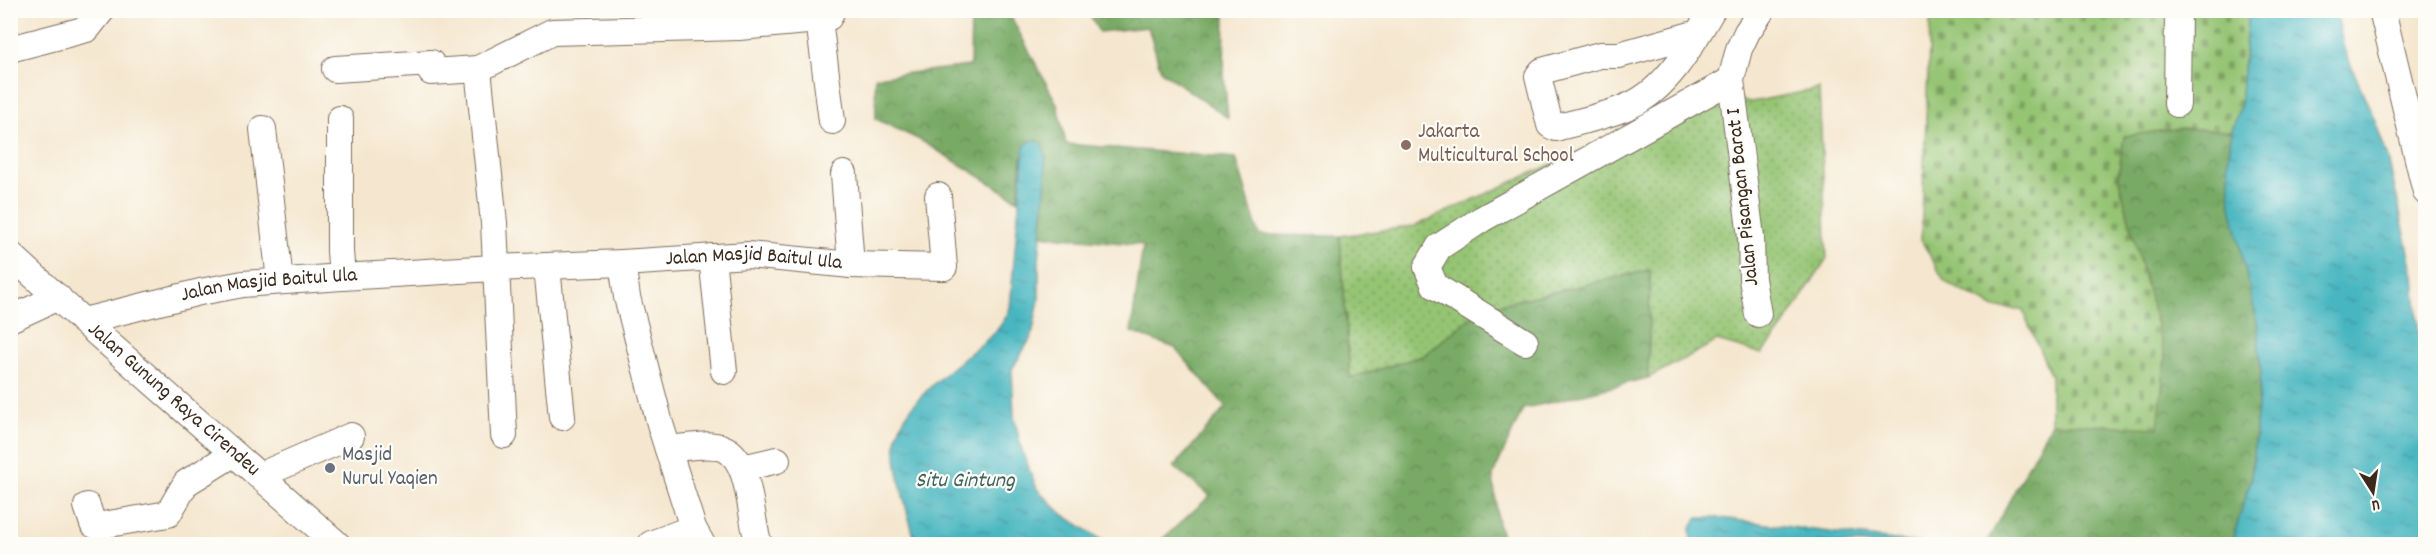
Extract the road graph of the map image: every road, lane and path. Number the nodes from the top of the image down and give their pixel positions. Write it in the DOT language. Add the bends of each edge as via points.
graph roads {
  1 [pos="102,10"];
  2 [pos="1712,10"];
  3 [pos="1762,10"];
  4 [pos="2178,10"];
  5 [pos="2382,10"];
  6 [pos="826,15"];
  7 [pos="554,21"];
  8 [pos="1698,33"];
  9 [pos="10,49"];
  10 [pos="335,69"];
  11 [pos="478,69"];
  12 [pos="1731,80"];
  13 [pos="2177,104"];
  14 [pos="340,119"];
  15 [pos="832,121"];
  16 [pos="262,129"];
  17 [pos="844,174"];
  18 [pos="2426,192"];
  19 [pos="938,196"];
  20 [pos="10,254"];
  21 [pos="712,257"];
  22 [pos="622,263"];
  23 [pos="851,265"];
  24 [pos="547,267"];
  25 [pos="494,268"];
  26 [pos="342,277"];
  27 [pos="280,281"];
  28 [pos="57,297"];
  29 [pos="1758,314"];
  30 [pos="10,319"];
  31 [pos="83,321"];
  32 [pos="1525,342"];
  33 [pos="724,371"];
  34 [pos="562,417"];
  35 [pos="504,435"];
  36 [pos="351,436"];
  37 [pos="668,449"];
  38 [pos="233,454"];
  39 [pos="777,460"];
  40 [pos="743,468"];
  41 [pos="259,476"];
  42 [pos="87,506"];
  43 [pos="698,536"];
  44 [pos="337,544"];
  45 [pos="651,544"];
  46 [pos="759,544"];
  1 -- 9 [label="street" via="87,29"];
  2 -- 8 [label="street"];
  3 -- 12 [label="street, Jalan Pisangan Barat I" via="1739,49"];
  4 -- 13 [label="street"];
  5 -- 18 [label="street"];
  6 -- 7 [label="street" via="740,27"];
  6 -- 15 [label="street"];
  7 -- 11 [label="street"];
  8 -- 8 [label="street" via="1661,84 1632,105 1556,128 1550,125 1538,76 1542,71"];
  10 -- 11 [label="street" via="430,63 431,72"];
  11 -- 25 [label="street" via="494,223"];
  12 -- 29 [label="street, Jalan Pisangan Barat I"];
  12 -- 32 [label="street, Jalan Pisangan Barat I" via="1439,246 1427,267 1435,286"];
  14 -- 26 [label="street"];
  16 -- 27 [label="street"];
  17 -- 23 [label="street"];
  19 -- 23 [label="street, Jalan Masjid Baitul Ula" via="944,267"];
  20 -- 28 [label="street, Jalan Gunung Raya Cirendeu"];
  21 -- 22 [label="street, Jalan Masjid Baitul Ula"];
  21 -- 23 [label="street, Jalan Masjid Baitul Ula" via="748,255"];
  21 -- 33 [label="street"];
  22 -- 24 [label="street, Jalan Masjid Baitul Ula"];
  22 -- 37 [label="street" via="627,297"];
  24 -- 25 [label="street, Jalan Masjid Baitul Ula"];
  24 -- 34 [label="street"];
  25 -- 26 [label="street, Jalan Masjid Baitul Ula"];
  25 -- 35 [label="street"];
  26 -- 27 [label="street, Jalan Masjid Baitul Ula"];
  27 -- 31 [label="street, Jalan Masjid Baitul Ula" via="200,292"];
  28 -- 30 [label="street"];
  28 -- 31 [label="street, Jalan Gunung Raya Cirendeu"];
  31 -- 38 [label="street, Jalan Gunung Raya Cirendeu"];
  36 -- 41 [label="street"];
  37 -- 40 [label="street" via="722,448 732,453"];
  37 -- 43 [label="street"];
  38 -- 41 [label="street, Jalan Gunung Raya Cirendeu"];
  38 -- 42 [label="street" via="186,483 168,514 97,526"];
  39 -- 40 [label="street"];
  40 -- 46 [label="street"];
  41 -- 44 [label="street, Jalan Gunung Raya Cirendeu"];
  43 -- 45 [label="street"];
}
